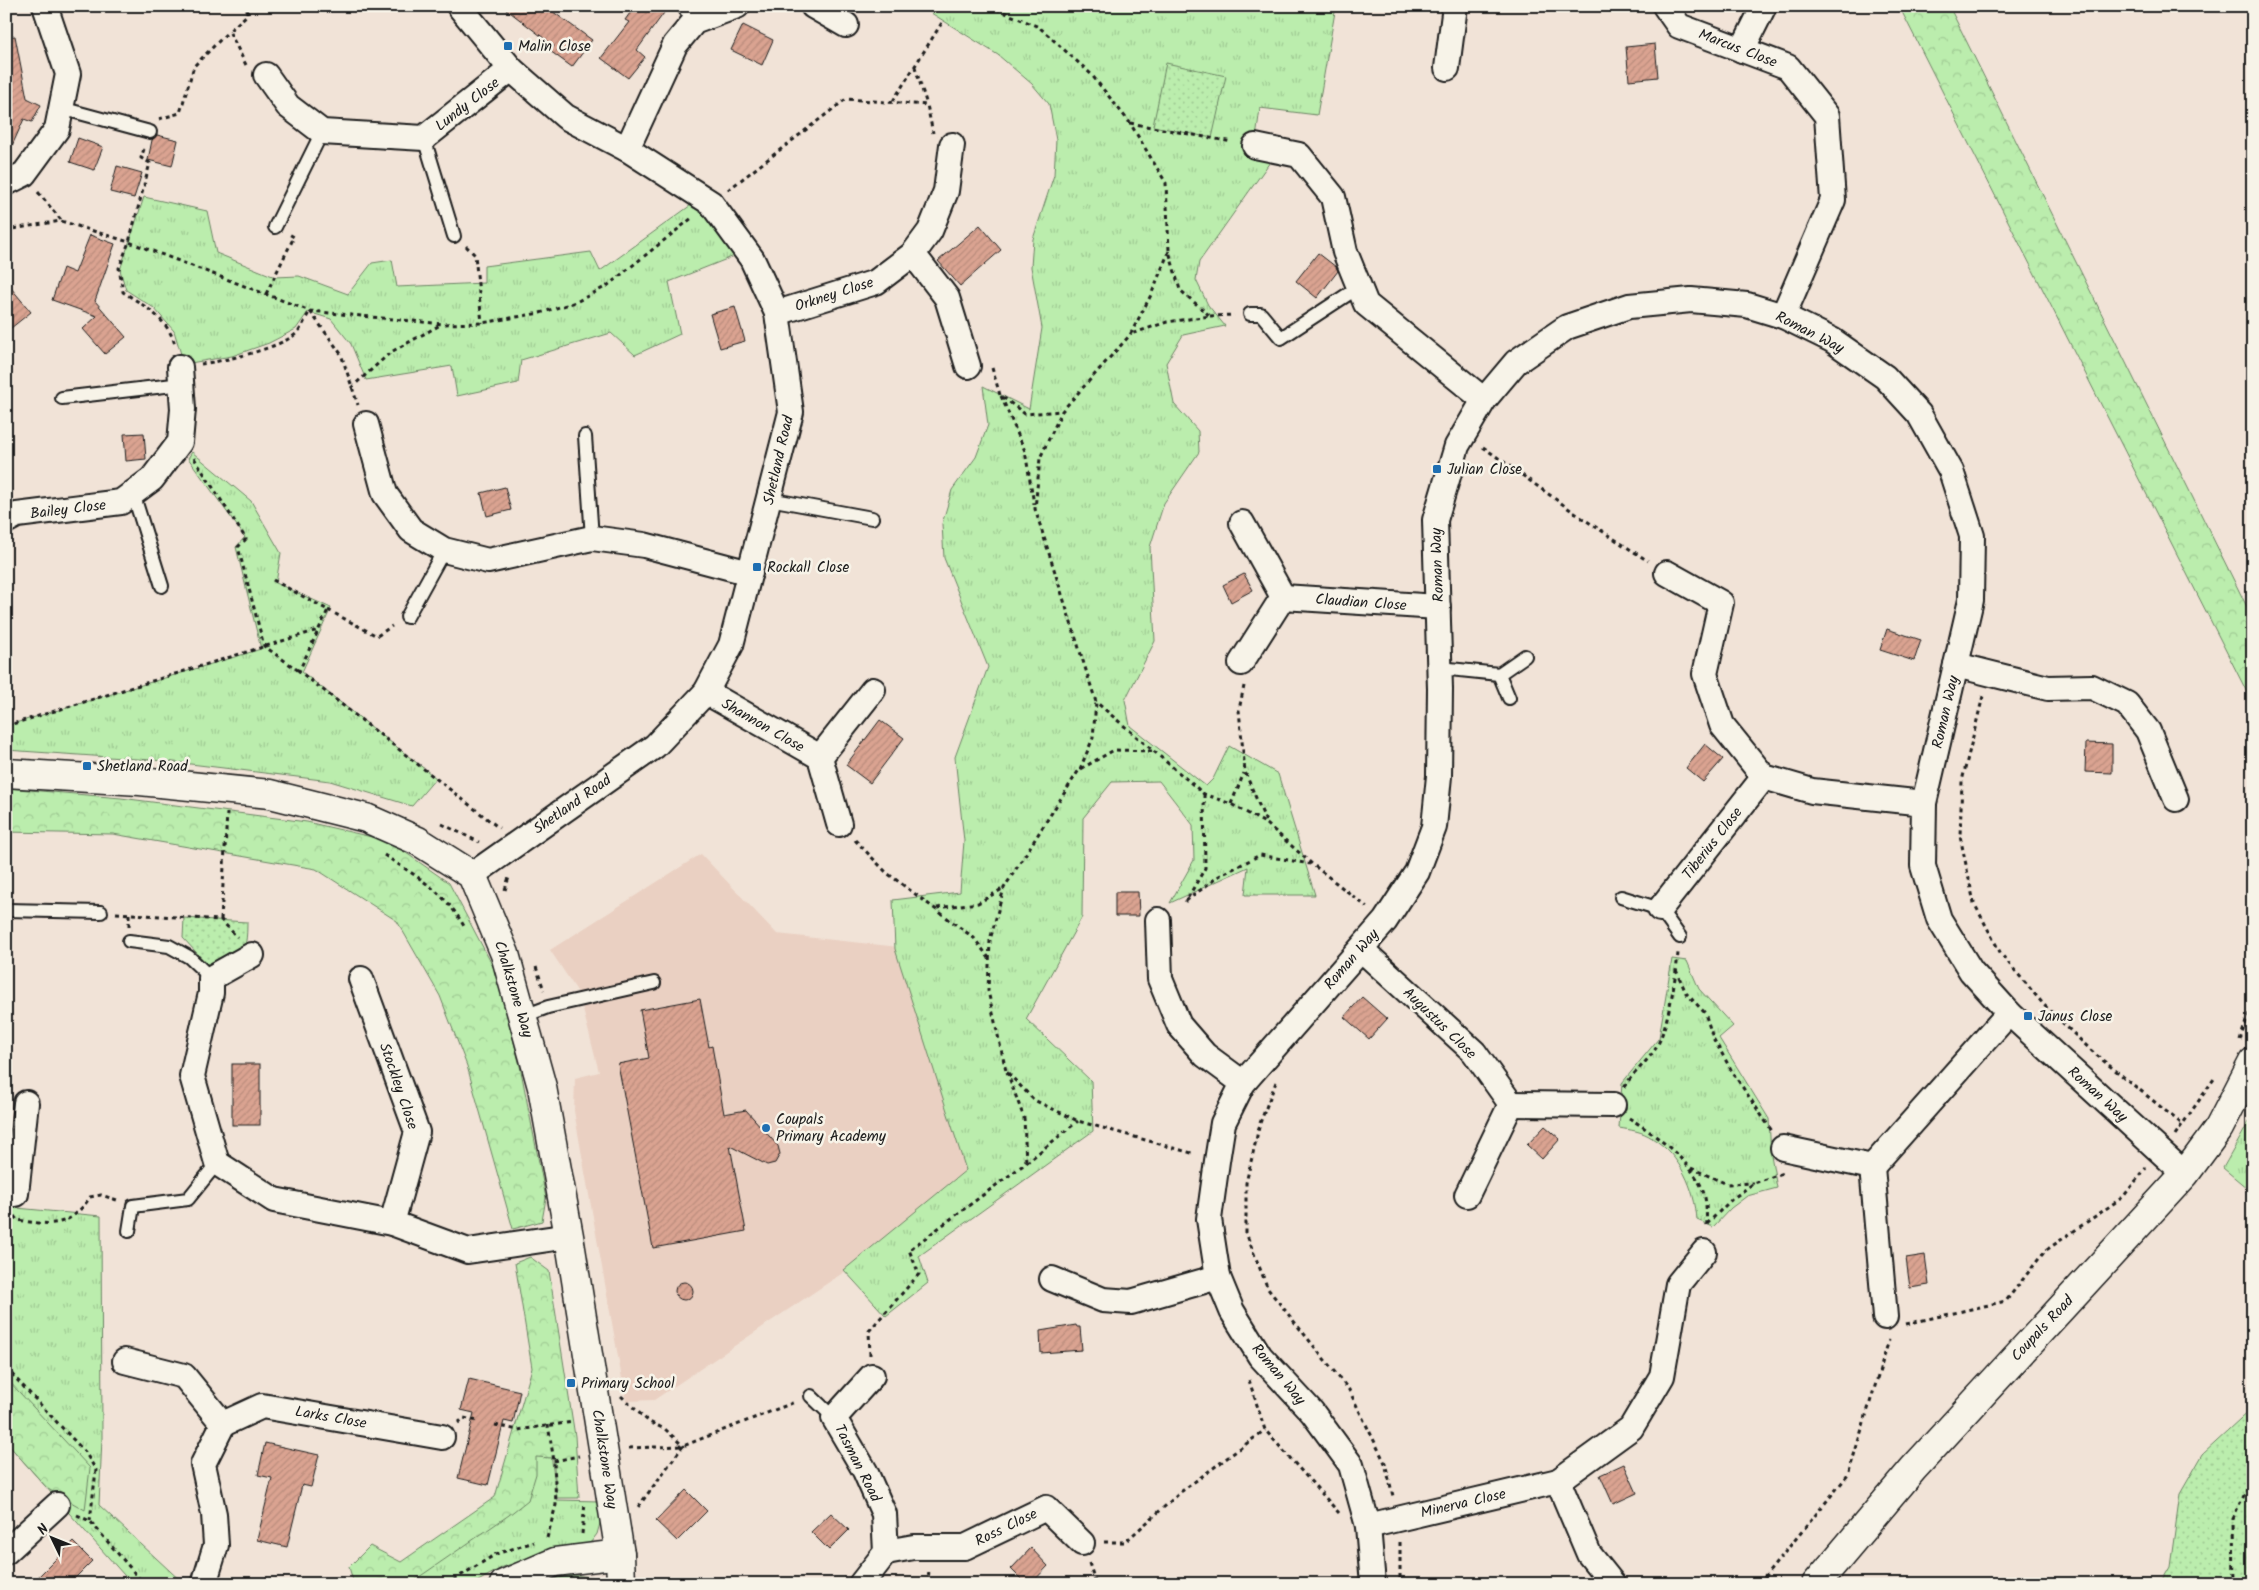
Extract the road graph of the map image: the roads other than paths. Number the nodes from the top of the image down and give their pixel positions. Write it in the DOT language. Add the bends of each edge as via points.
graph roads {
  1 [pos="45,6"];
  2 [pos="459,6"];
  3 [pos="737,6"];
  4 [pos="813,6"];
  5 [pos="1455,6"];
  6 [pos="1665,6"];
  7 [pos="1764,6"];
  8 [pos="689,14"];
  9 [pos="846,25"];
  10 [pos="1742,50"];
  11 [pos="1447,68"];
  12 [pos="511,69"];
  13 [pos="266,75"];
  14 [pos="61,108"];
  15 [pos="150,132"];
  16 [pos="322,132"];
  17 [pos="424,138"];
  18 [pos="952,145"];
  19 [pos="1255,146"];
  20 [pos="627,148"];
  21 [pos="15,178"];
  22 [pos="275,227"];
  23 [pos="454,236"];
  24 [pos="913,254"];
  25 [pos="1359,286"];
  26 [pos="777,313"];
  27 [pos="1250,314"];
  28 [pos="1783,316"];
  29 [pos="968,366"];
  30 [pos="181,376"];
  31 [pos="62,398"];
  32 [pos="1484,400"];
  33 [pos="366,424"];
  34 [pos="585,436"];
  35 [pos="133,493"];
  36 [pos="769,499"];
  37 [pos="872,518"];
  38 [pos="6,521"];
  39 [pos="1242,523"];
  40 [pos="592,538"];
  41 [pos="444,550"];
  42 [pos="750,573"];
  43 [pos="1667,573"];
  44 [pos="162,586"];
  45 [pos="1283,597"];
  46 [pos="1438,607"];
  47 [pos="407,617"];
  48 [pos="1525,656"];
  49 [pos="1241,663"];
  50 [pos="1956,665"];
  51 [pos="1440,668"];
  52 [pos="1499,674"];
  53 [pos="873,690"];
  54 [pos="706,692"];
  55 [pos="1509,698"];
  56 [pos="820,757"];
  57 [pos="6,773"];
  58 [pos="1764,777"];
  59 [pos="2176,799"];
  60 [pos="1924,803"];
  61 [pos="839,824"];
  62 [pos="472,875"];
  63 [pos="1621,897"];
  64 [pos="1660,909"];
  65 [pos="6,910"];
  66 [pos="101,912"];
  67 [pos="1158,920"];
  68 [pos="1680,937"];
  69 [pos="129,941"];
  70 [pos="1361,949"];
  71 [pos="252,955"];
  72 [pos="211,978"];
  73 [pos="361,979"];
  74 [pos="654,983"];
  75 [pos="2009,1013"];
  76 [pos="524,1016"];
  77 [pos="2246,1053"];
  78 [pos="1243,1083"];
  79 [pos="26,1103"];
  80 [pos="1511,1104"];
  81 [pos="1613,1105"];
  82 [pos="1790,1150"];
  83 [pos="217,1163"];
  84 [pos="1872,1167"];
  85 [pos="2185,1174"];
  86 [pos="1467,1195"];
  87 [pos="9,1203"];
  88 [pos="392,1223"];
  89 [pos="129,1231"];
  90 [pos="569,1236"];
  91 [pos="1704,1252"];
  92 [pos="1218,1276"];
  93 [pos="1052,1279"];
  94 [pos="1892,1326"];
  95 [pos="125,1361"];
  96 [pos="872,1376"];
  97 [pos="811,1396"];
  98 [pos="834,1418"];
  99 [pos="223,1424"];
  100 [pos="442,1437"];
  101 [pos="1558,1481"];
  102 [pos="57,1505"];
  103 [pos="1368,1526"];
  104 [pos="1082,1543"];
  105 [pos="6,1552"];
  106 [pos="886,1552"];
  107 [pos="620,1554"];
  108 [pos="204,1584"];
  109 [pos="504,1584"];
  110 [pos="622,1584"];
  111 [pos="861,1584"];
  112 [pos="1373,1584"];
  113 [pos="1613,1584"];
  114 [pos="1816,1584"];
  1 -- 14 [label="street" via="68,74"];
  2 -- 12 [label="street, Shetland Road"];
  3 -- 8 [label="street"];
  4 -- 9 [label="street"];
  5 -- 11 [label="street"];
  6 -- 10 [label="street, Marcus Close" via="1679,26"];
  7 -- 10 [label="street"];
  8 -- 20 [label="street"];
  10 -- 28 [label="street, Marcus Close" via="1788,68 1827,116 1834,200"];
  12 -- 17 [label="street, Lundy Close"];
  12 -- 20 [label="street, Shetland Road" via="566,117"];
  13 -- 16 [label="street" via="288,106"];
  14 -- 15 [label="lane"];
  14 -- 21 [label="street" via="57,129"];
  16 -- 17 [label="street, Lundy Close"];
  16 -- 22 [label="lane"];
  17 -- 23 [label="lane, Lundy Close"];
  18 -- 24 [label="street, Orkney Close" via="946,191 930,231"];
  19 -- 25 [label="street" via="1299,155 1333,197 1345,252"];
  20 -- 26 [label="street, Shetland Road" via="711,203 752,259"];
  24 -- 26 [label="street, Orkney Close" via="876,282"];
  24 -- 29 [label="street" via="947,298"];
  25 -- 27 [label="lane" via="1281,338 1261,314"];
  25 -- 32 [label="street" via="1366,304"];
  26 -- 36 [label="street, Shetland Road" via="791,412"];
  28 -- 32 [label="street, Roman Way" via="1747,305 1690,300 1629,306 1567,327 1516,362"];
  28 -- 50 [label="street, Roman Way" via="1832,340 1885,377 1919,414 1951,471 1972,536 1971,600"];
  30 -- 31 [label="lane"];
  30 -- 35 [label="street, Bailey Close" via="184,409 180,442 152,480"];
  32 -- 46 [label="street, Roman Way" via="1457,446 1435,520"];
  33 -- 41 [label="street" via="385,494 411,530"];
  34 -- 40 [label="lane"];
  35 -- 38 [label="street, Bailey Close" via="121,502 18,515"];
  35 -- 44 [label="lane"];
  36 -- 37 [label="lane"];
  36 -- 42 [label="street, Shetland Road"];
  39 -- 45 [label="street"];
  40 -- 41 [label="street" via="488,561"];
  40 -- 42 [label="street" via="644,545"];
  41 -- 47 [label="lane"];
  42 -- 54 [label="street, Shetland Road" via="731,645"];
  43 -- 58 [label="street" via="1722,603 1705,674 1722,725"];
  45 -- 46 [label="street, Claudian Close"];
  45 -- 49 [label="street"];
  46 -- 51 [label="street, Roman Way"];
  48 -- 52 [label="lane"];
  50 -- 59 [label="street" via="2048,688 2092,687 2127,704 2148,731"];
  50 -- 60 [label="street, Roman Way"];
  51 -- 52 [label="lane"];
  51 -- 70 [label="street, Roman Way" via="1434,827 1417,872 1385,921"];
  52 -- 55 [label="lane"];
  53 -- 56 [label="street"];
  54 -- 56 [label="street, Shannon Close"];
  54 -- 62 [label="street, Shetland Road" via="655,746"];
  56 -- 61 [label="street"];
  57 -- 62 [label="street" via="140,781 270,794 366,818 418,841"];
  58 -- 60 [label="street" via="1812,791"];
  58 -- 64 [label="street, Tiberius Close"];
  60 -- 75 [label="street, Roman Way" via="1924,866 1939,919 1971,971"];
  62 -- 76 [label="street, Chalkstone Way" via="505,954"];
  63 -- 64 [label="lane"];
  64 -- 68 [label="lane"];
  65 -- 66 [label="lane"];
  67 -- 78 [label="street" via="1160,979 1179,1025 1205,1055"];
  69 -- 72 [label="lane" via="169,946 189,957"];
  70 -- 78 [label="street, Roman Way"];
  70 -- 80 [label="street, Augustus Close" via="1474,1052"];
  71 -- 72 [label="street"];
  72 -- 83 [label="street" via="211,993 192,1076"];
  73 -- 88 [label="street, Stockley Close" via="417,1132"];
  74 -- 76 [label="lane" via="548,1007"];
  75 -- 84 [label="street"];
  75 -- 85 [label="street, Roman Way"];
  76 -- 90 [label="street, Chalkstone Way" via="542,1087"];
  77 -- 85 [label="street, Coupals Road" via="2219,1128"];
  78 -- 92 [label="street, Roman Way" via="1224,1123 1209,1219"];
  79 -- 87 [label="street" via="16,1194"];
  80 -- 81 [label="street"];
  80 -- 86 [label="street"];
  82 -- 84 [label="street"];
  83 -- 88 [label="street" via="274,1200"];
  83 -- 89 [label="lane" via="188,1199 133,1206"];
  84 -- 94 [label="street"];
  85 -- 114 [label="street, Coupals Road" via="1913,1469"];
  88 -- 90 [label="street" via="468,1251"];
  90 -- 107 [label="street, Chalkstone Way"];
  91 -- 101 [label="street, Minerva Close" via="1678,1284 1662,1376 1630,1428"];
  92 -- 93 [label="street" via="1131,1302 1103,1300"];
  92 -- 103 [label="street, Roman Way" via="1232,1311 1260,1356 1312,1412 1351,1465"];
  95 -- 99 [label="street" via="184,1376"];
  96 -- 98 [label="street, Tasman Road"];
  97 -- 98 [label="lane"];
  98 -- 106 [label="street, Tasman Road" via="865,1471 884,1514"];
  99 -- 100 [label="street, Larks Close" via="262,1406"];
  99 -- 108 [label="street" via="203,1464 214,1514 216,1545"];
  101 -- 103 [label="street, Minerva Close"];
  101 -- 113 [label="street" via="1588,1554"];
  102 -- 105 [label="street"];
  103 -- 112 [label="street, Roman Way"];
  104 -- 106 [label="street, Ross Close" via="1046,1508 965,1548 914,1547"];
  106 -- 111 [label="street"];
  107 -- 109 [label="street" via="555,1562"];
  107 -- 110 [label="street, Chalkstone Way"];
}
